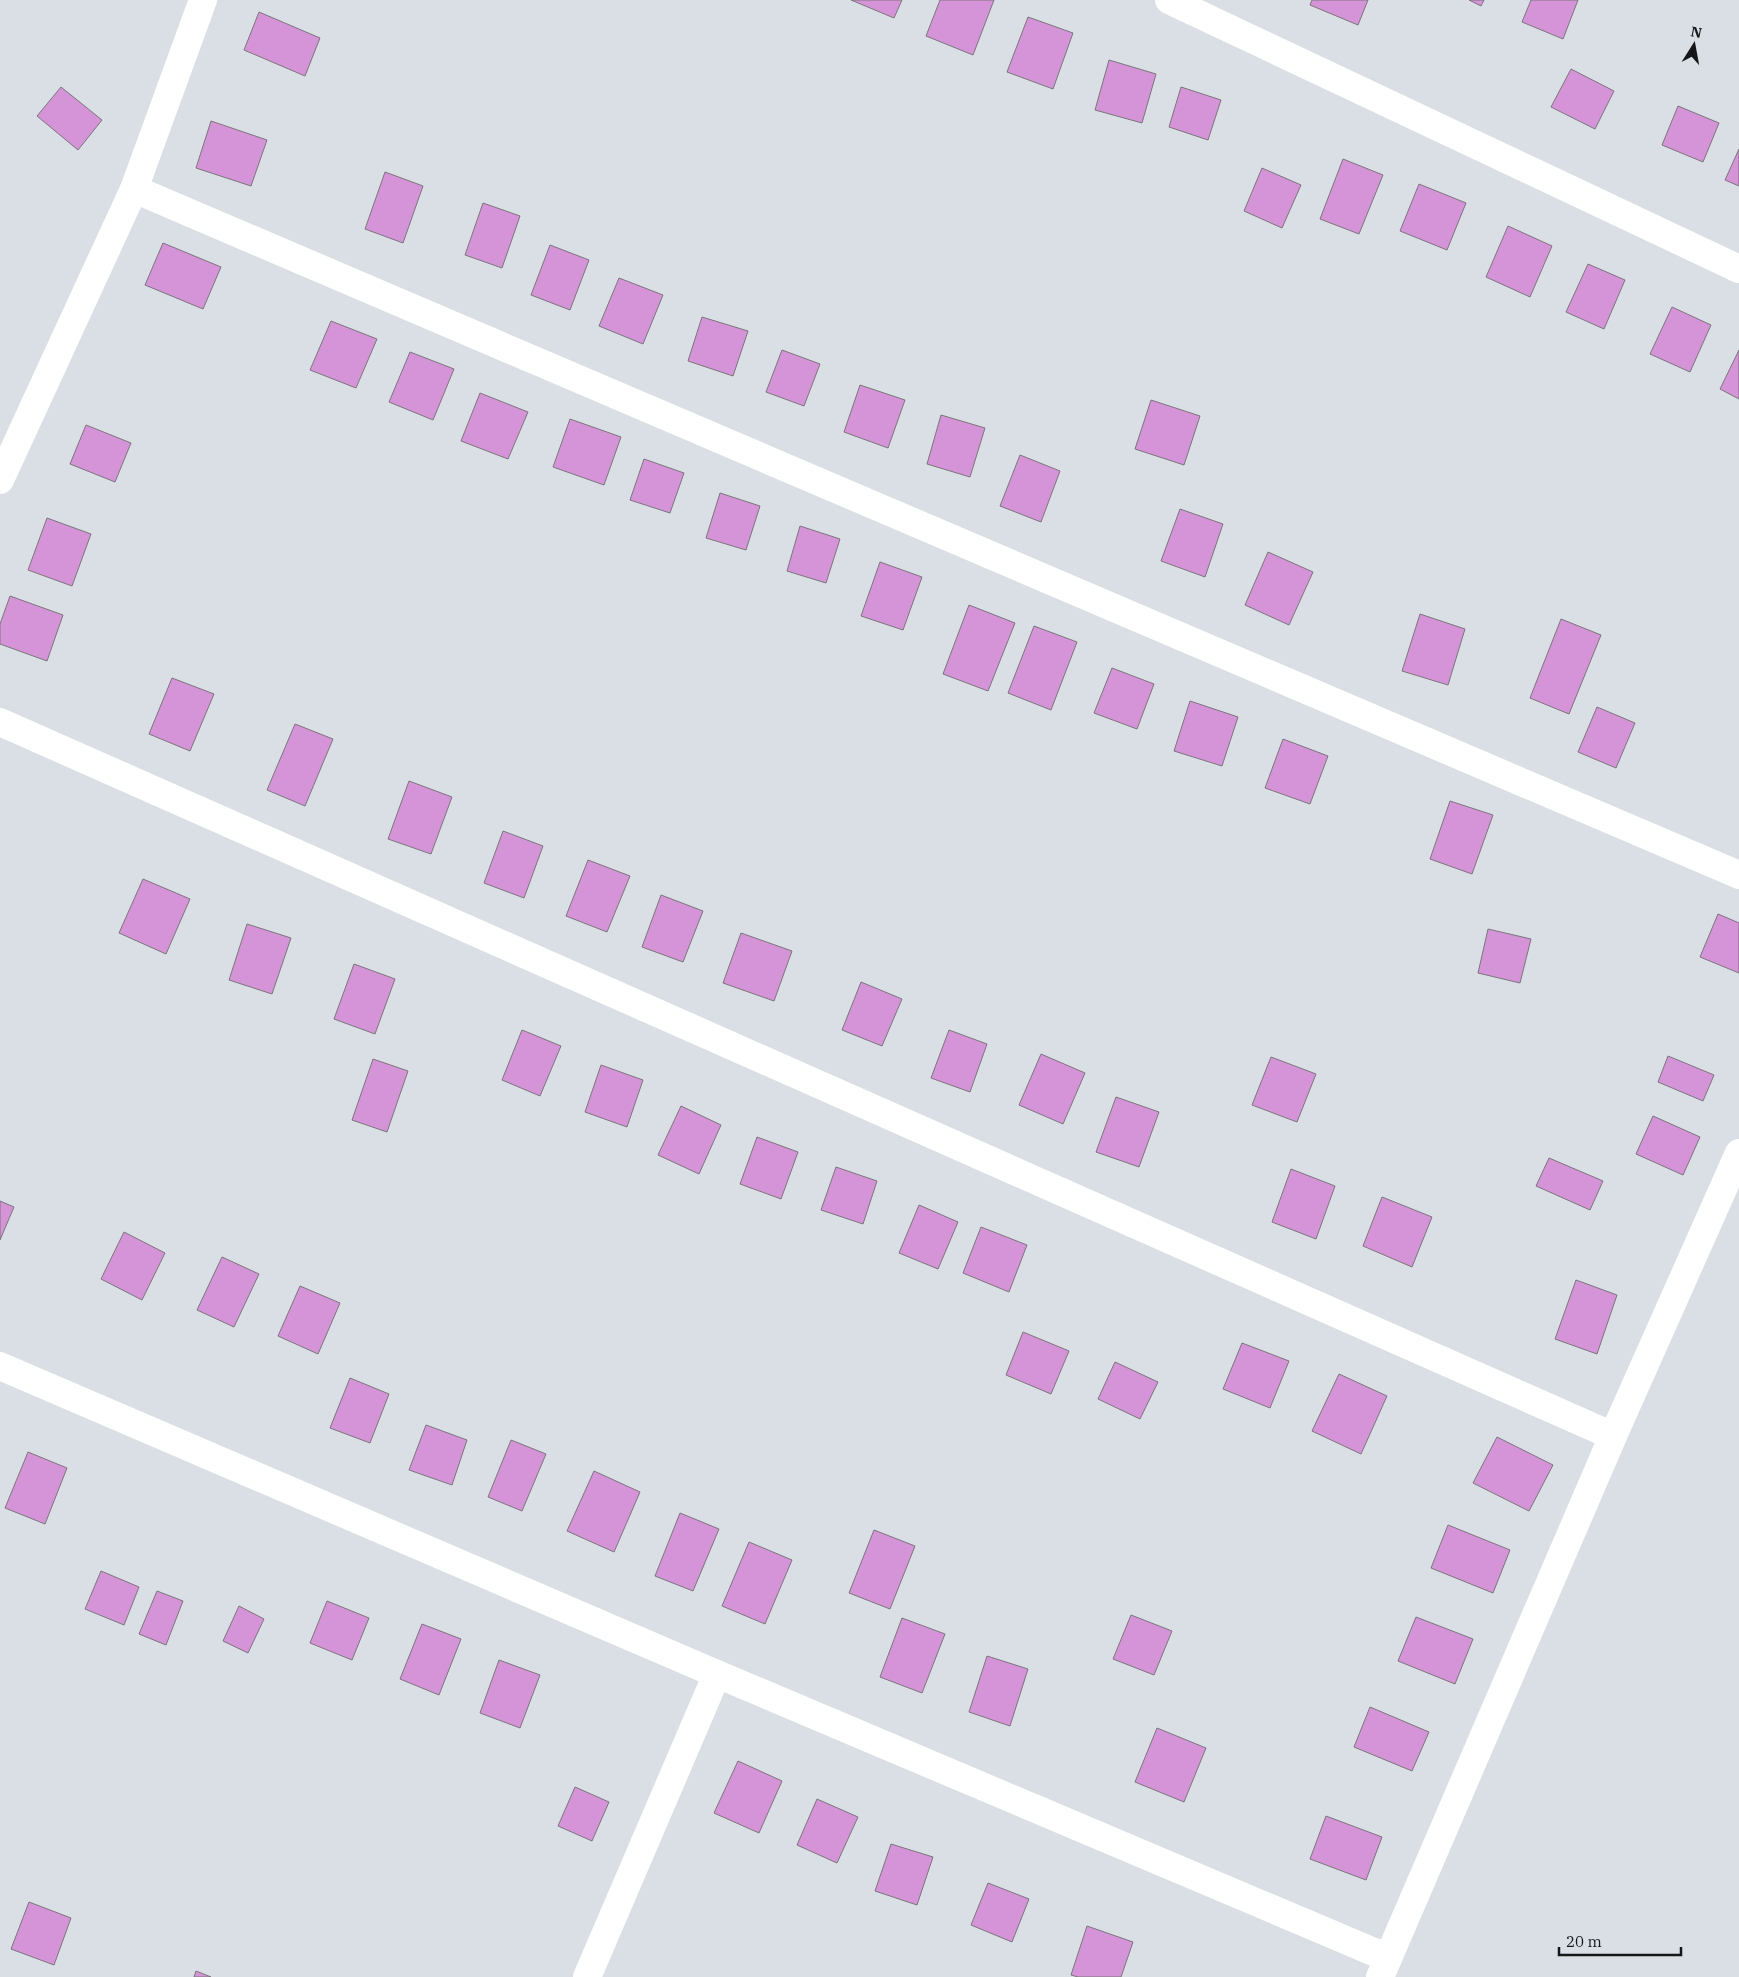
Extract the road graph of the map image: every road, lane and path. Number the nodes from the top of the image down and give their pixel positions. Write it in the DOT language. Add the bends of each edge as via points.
graph roads {
  1 [pos="203,0"];
  2 [pos="1169,0"];
  3 [pos="134,189"];
  4 [pos="1739,269"];
  5 [pos="0,480"];
  6 [pos="0,722"];
  7 [pos="1739,875"];
  8 [pos="1739,1153"];
  9 [pos="0,1366"];
  10 [pos="1613,1436"];
  11 [pos="717,1674"];
  12 [pos="1384,1968"];
  13 [pos="587,1977"];
  1 -- 3 [label="street"];
  2 -- 4 [label="street"];
  3 -- 5 [label="street"];
  3 -- 7 [label="street"];
  6 -- 10 [label="street"];
  8 -- 10 [label="street"];
  9 -- 11 [label="street"];
  10 -- 12 [label="street"];
  11 -- 12 [label="street"];
  11 -- 13 [label="street"];
}
